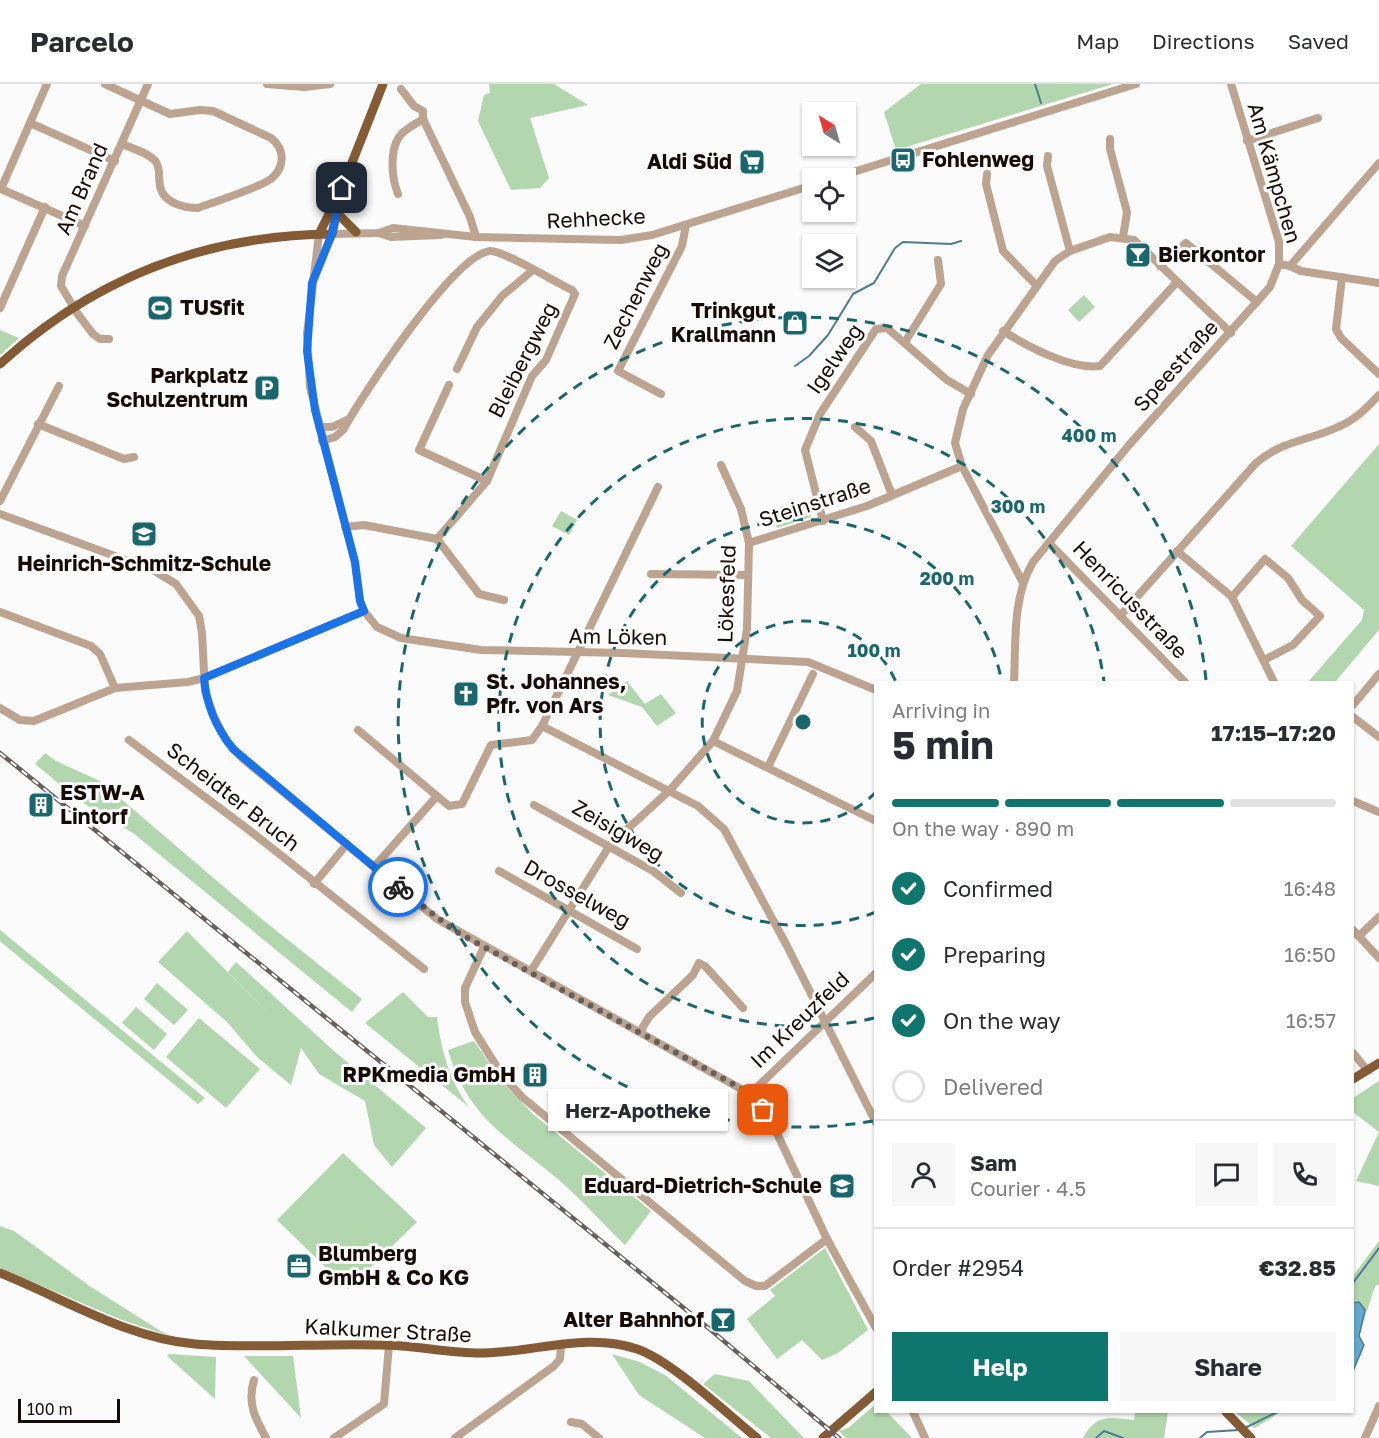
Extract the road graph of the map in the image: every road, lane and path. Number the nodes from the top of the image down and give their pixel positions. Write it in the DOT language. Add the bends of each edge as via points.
graph roads {
  1 [pos="47,84"];
  2 [pos="105,84"];
  3 [pos="148,84"];
  4 [pos="267,84"];
  5 [pos="330,84"];
  6 [pos="383,84"];
  7 [pos="1136,84"];
  8 [pos="1226,84"];
  9 [pos="401,88"];
  10 [pos="1232,88"];
  11 [pos="141,99"];
  12 [pos="1318,118"];
  13 [pos="423,119"];
  14 [pos="30,123"];
  15 [pos="1110,139"];
  16 [pos="1247,141"];
  17 [pos="122,144"];
  18 [pos="1048,156"];
  19 [pos="115,161"];
  20 [pos="1379,163"];
  21 [pos="856,171"];
  22 [pos="987,174"];
  23 [pos="342,188"];
  24 [pos="802,188"];
  25 [pos="0,189"];
  26 [pos="399,194"];
  27 [pos="45,207"];
  28 [pos="337,213"];
  29 [pos="686,225"];
  30 [pos="85,226"];
  31 [pos="356,232"];
  32 [pos="319,234"];
  33 [pos="332,234"];
  34 [pos="476,237"];
  35 [pos="1123,237"];
  36 [pos="1070,250"];
  37 [pos="938,260"];
  38 [pos="1279,264"];
  39 [pos="1160,266"];
  40 [pos="1290,266"];
  41 [pos="533,270"];
  42 [pos="1342,277"];
  43 [pos="312,283"];
  44 [pos="1176,283"];
  45 [pos="1379,283"];
  46 [pos="1036,285"];
  47 [pos="1257,302"];
  48 [pos="72,307"];
  49 [pos="0,309"];
  50 [pos="1003,331"];
  51 [pos="1232,333"];
  52 [pos="109,339"];
  53 [pos="905,342"];
  54 [pos="0,364"];
  55 [pos="457,369"];
  56 [pos="1379,374"];
  57 [pos="449,385"];
  58 [pos="58,386"];
  59 [pos="661,394"];
  60 [pos="971,394"];
  61 [pos="1379,395"];
  62 [pos="349,419"];
  63 [pos="38,424"];
  64 [pos="319,427"];
  65 [pos="855,427"];
  66 [pos="322,441"];
  67 [pos="134,457"];
  68 [pos="721,465"];
  69 [pos="962,466"];
  70 [pos="487,481"];
  71 [pos="658,487"];
  72 [pos="892,495"];
  73 [pos="0,501"];
  74 [pos="0,513"];
  75 [pos="823,521"];
  76 [pos="345,527"];
  77 [pos="437,539"];
  78 [pos="749,543"];
  79 [pos="1049,543"];
  80 [pos="1177,551"];
  81 [pos="651,574"];
  82 [pos="748,575"];
  83 [pos="1022,581"];
  84 [pos="1232,597"];
  85 [pos="504,600"];
  86 [pos="364,611"];
  87 [pos="0,612"];
  88 [pos="1120,616"];
  89 [pos="578,654"];
  90 [pos="743,658"];
  91 [pos="1264,660"];
  92 [pos="813,674"];
  93 [pos="1379,674"];
  94 [pos="204,678"];
  95 [pos="1014,681"];
  96 [pos="1184,681"];
  97 [pos="1274,681"];
  98 [pos="115,688"];
  99 [pos="874,689"];
  100 [pos="1354,704"];
  101 [pos="0,708"];
  102 [pos="1354,718"];
  103 [pos="542,726"];
  104 [pos="358,730"];
  105 [pos="1379,737"];
  106 [pos="129,740"];
  107 [pos="713,741"];
  108 [pos="768,767"];
  109 [pos="670,790"];
  110 [pos="437,796"];
  111 [pos="1354,801"];
  112 [pos="534,805"];
  113 [pos="1379,812"];
  114 [pos="874,820"];
  115 [pos="347,844"];
  116 [pos="610,845"];
  117 [pos="375,867"];
  118 [pos="499,870"];
  119 [pos="314,884"];
  120 [pos="681,893"];
  121 [pos="568,908"];
  122 [pos="1379,917"];
  123 [pos="1356,933"];
  124 [pos="484,947"];
  125 [pos="638,949"];
  126 [pos="1379,958"];
  127 [pos="424,969"];
  128 [pos="531,971"];
  129 [pos="874,975"];
  130 [pos="743,1008"];
  131 [pos="825,1021"];
  132 [pos="640,1032"];
  133 [pos="1354,1054"];
  134 [pos="1379,1063"];
  135 [pos="1367,1071"];
  136 [pos="1354,1078"];
  137 [pos="750,1094"];
  138 [pos="874,1119"];
  139 [pos="827,1239"];
  140 [pos="0,1273"];
  141 [pos="874,1324"];
  142 [pos="389,1345"];
  143 [pos="561,1346"];
  144 [pos="254,1380"];
  145 [pos="874,1394"];
  146 [pos="1379,1406"];
  147 [pos="913,1413"];
  148 [pos="1227,1413"];
  149 [pos="571,1422"];
  150 [pos="1250,1436"];
  151 [pos="266,1438"];
  152 [pos="334,1438"];
  153 [pos="455,1438"];
  154 [pos="599,1438"];
  155 [pos="757,1438"];
  156 [pos="823,1438"];
  157 [pos="925,1438"];
  158 [pos="1365,1438"];
  1 -- 14 [label="street"];
  2 -- 11 [label="street"];
  3 -- 11 [label="street, Am Brand"];
  4 -- 5 [label="street"];
  6 -- 23 [label="main road"];
  7 -- 21 [label="street"];
  8 -- 10 [label="street, Am Kämpchen"];
  9 -- 13 [label="street" via="414,106 423,111"];
  10 -- 16 [label="street, Am Kämpchen"];
  11 -- 17 [label="street, Am Brand"];
  11 -- 17 [label="street" via="170,114 213,111 271,138 282,152 281,161 271,179 198,208 187,208 163,194 160,172 151,157"];
  12 -- 16 [label="street"];
  13 -- 26 [label="street" via="397,142 392,175"];
  13 -- 34 [label="street" via="471,218"];
  14 -- 19 [label="street"];
  14 -- 25 [label="street"];
  15 -- 35 [label="street" via="1126,212"];
  16 -- 38 [label="street, Am Kämpchen" via="1279,242"];
  17 -- 19 [label="street, Am Brand"];
  18 -- 36 [label="street" via="1047,166"];
  19 -- 30 [label="street, Am Brand"];
  20 -- 40 [label="street"];
  22 -- 46 [label="street" via="986,184 1003,251"];
  23 -- 28 [label="main road"];
  23 -- 32 [label="main road"];
  24 -- 29 [label="street, Rehhecke"];
  25 -- 27 [label="street"];
  27 -- 30 [label="street"];
  27 -- 49 [label="street"];
  28 -- 31 [label="main road"];
  28 -- 33 [label="main road"];
  29 -- 34 [label="street, Rehhecke" via="621,240"];
  29 -- 59 [label="street, Zechenweg" via="682,246 618,371"];
  30 -- 48 [label="street, Am Brand" via="62,276 61,286"];
  31 -- 33 [label="street, Rehhecke"];
  31 -- 34 [label="street, Rehhecke" via="379,233 393,228"];
  32 -- 33 [label="main road, Rehhecke"];
  32 -- 43 [label="street"];
  32 -- 48 [label="main road, Rehhecke" via="263,238 205,250 142,272"];
  33 -- 43 [label="street"];
  35 -- 36 [label="street" via="1110,237"];
  35 -- 39 [label="street" via="1134,240"];
  36 -- 46 [label="street" via="1055,261"];
  37 -- 53 [label="street" via="941,284"];
  38 -- 40 [label="street"];
  38 -- 47 [label="street, Speestraße" via="1270,287"];
  39 -- 44 [label="street"];
  39 -- 47 [label="street" via="1186,243"];
  40 -- 42 [label="street, Am Kämpchen"];
  41 -- 55 [label="street" via="502,296 477,327"];
  41 -- 62 [label="street, Bleibergweg" via="493,251 475,258 422,312"];
  41 -- 70 [label="street, Bleibergweg" via="572,290 575,298 546,360 532,376"];
  42 -- 45 [label="street, Am Kämpchen"];
  42 -- 56 [label="street" via="1336,329 1341,339"];
  43 -- 64 [label="street" via="307,351"];
  44 -- 50 [label="street" via="1100,366 1064,360 1028,347"];
  44 -- 51 [label="street"];
  46 -- 50 [label="street"];
  47 -- 51 [label="street, Speestraße"];
  48 -- 52 [label="street, Am Brand" via="93,334"];
  48 -- 54 [label="main road, Rehhecke"];
  50 -- 60 [label="street"];
  51 -- 79 [label="street, Speestraße" via="1129,445"];
  53 -- 60 [label="street, Igelweg" via="947,380"];
  53 -- 75 [label="street, Igelweg" via="887,328 876,329 820,414 805,450"];
  57 -- 70 [label="street" via="419,450"];
  58 -- 63 [label="street"];
  60 -- 69 [label="street" via="955,443"];
  61 -- 80 [label="street" via="1337,428 1297,439 1266,454"];
  62 -- 64 [label="street" via="332,427"];
  62 -- 66 [label="street, Bleibergweg" via="335,437"];
  63 -- 67 [label="street" via="124,459"];
  63 -- 73 [label="street"];
  64 -- 66 [label="street"];
  65 -- 72 [label="street, Steinstraße" via="871,441"];
  66 -- 76 [label="street"];
  68 -- 78 [label="street, Lökesfeld" via="741,509"];
  69 -- 72 [label="street, Steinstraße"];
  69 -- 83 [label="street"];
  70 -- 77 [label="street, Bleibergweg"];
  71 -- 89 [label="street"];
  72 -- 75 [label="street, Steinstraße"];
  74 -- 94 [label="street" via="153,570 176,584 199,616"];
  75 -- 78 [label="street, Steinstraße"];
  76 -- 77 [label="street" via="364,525"];
  76 -- 86 [label="street"];
  77 -- 85 [label="street" via="479,594"];
  78 -- 82 [label="street, Lökesfeld"];
  79 -- 83 [label="street, Speestraße"];
  79 -- 88 [label="street, Henricusstraße"];
  80 -- 84 [label="street"];
  80 -- 88 [label="street"];
  81 -- 82 [label="street"];
  82 -- 90 [label="street, Lökesfeld"];
  83 -- 95 [label="street, Speestraße"];
  84 -- 91 [label="street"];
  84 -- 91 [label="street" via="1265,559 1288,578 1302,600 1320,616 1293,645"];
  86 -- 89 [label="street, Am Löken" via="377,627 401,639 481,650"];
  86 -- 94 [label="street"];
  87 -- 98 [label="street" via="91,646 100,654"];
  88 -- 96 [label="street, Henricusstraße"];
  89 -- 90 [label="street, Am Löken"];
  89 -- 103 [label="street"];
  90 -- 99 [label="street, Am Löken" via="817,664"];
  90 -- 107 [label="street, Lökesfeld" via="737,691"];
  91 -- 97 [label="street"];
  92 -- 108 [label="street"];
  93 -- 100 [label="street"];
  94 -- 98 [label="street"];
  94 -- 115 [label="street" via="214,717 233,749"];
  98 -- 101 [label="street" via="34,721 20,720"];
  102 -- 105 [label="street"];
  103 -- 109 [label="street"];
  103 -- 110 [label="street" via="532,740 491,745 462,804 449,806"];
  104 -- 110 [label="street"];
  106 -- 119 [label="street, Scheidter Bruch"];
  107 -- 108 [label="street"];
  107 -- 109 [label="street, Lökesfeld"];
  108 -- 114 [label="street"];
  109 -- 116 [label="street, Lökesfeld"];
  109 -- 131 [label="street" via="698,806 724,829"];
  110 -- 117 [label="street"];
  111 -- 113 [label="street"];
  112 -- 116 [label="street, Zeisigweg"];
  115 -- 117 [label="street"];
  115 -- 119 [label="street"];
  116 -- 120 [label="street, Zeisigweg"];
  116 -- 121 [label="street, Lökesfeld"];
  117 -- 124 [label="street" via="437,919"];
  118 -- 121 [label="street, Drosselweg"];
  119 -- 127 [label="street, Scheidter Bruch"];
  121 -- 125 [label="street, Drosselweg"];
  121 -- 128 [label="street, Lökesfeld"];
  122 -- 123 [label="street"];
  123 -- 126 [label="street"];
  124 -- 128 [label="street"];
  124 -- 139 [label="street" via="465,988 465,1002 487,1053 522,1097 745,1281 765,1286"];
  128 -- 132 [label="street"];
  129 -- 131 [label="street, Im Kreuzfeld"];
  130 -- 132 [label="street" via="699,963 693,975 670,995"];
  131 -- 137 [label="street, Im Kreuzfeld"];
  131 -- 138 [label="street"];
  132 -- 137 [label="street"];
  133 -- 135 [label="street"];
  134 -- 135 [label="main road"];
  135 -- 136 [label="main road"];
  137 -- 139 [label="street" via="773,1125"];
  139 -- 141 [label="street"];
  140 -- 142 [label="main road, Kalkumer Straße" via="160,1339 204,1344"];
  142 -- 143 [label="main road, Kalkumer Straße" via="476,1354"];
  142 -- 152 [label="street" via="384,1404"];
  143 -- 153 [label="street" via="555,1366"];
  143 -- 155 [label="main road, Kalkumer Straße" via="609,1342 639,1349 665,1364"];
  144 -- 151 [label="street" via="251,1407"];
  145 -- 156 [label="main road"];
  146 -- 158 [label="street"];
  147 -- 157 [label="street"];
  148 -- 150 [label="main road"];
  149 -- 154 [label="street" via="582,1424"];
}
